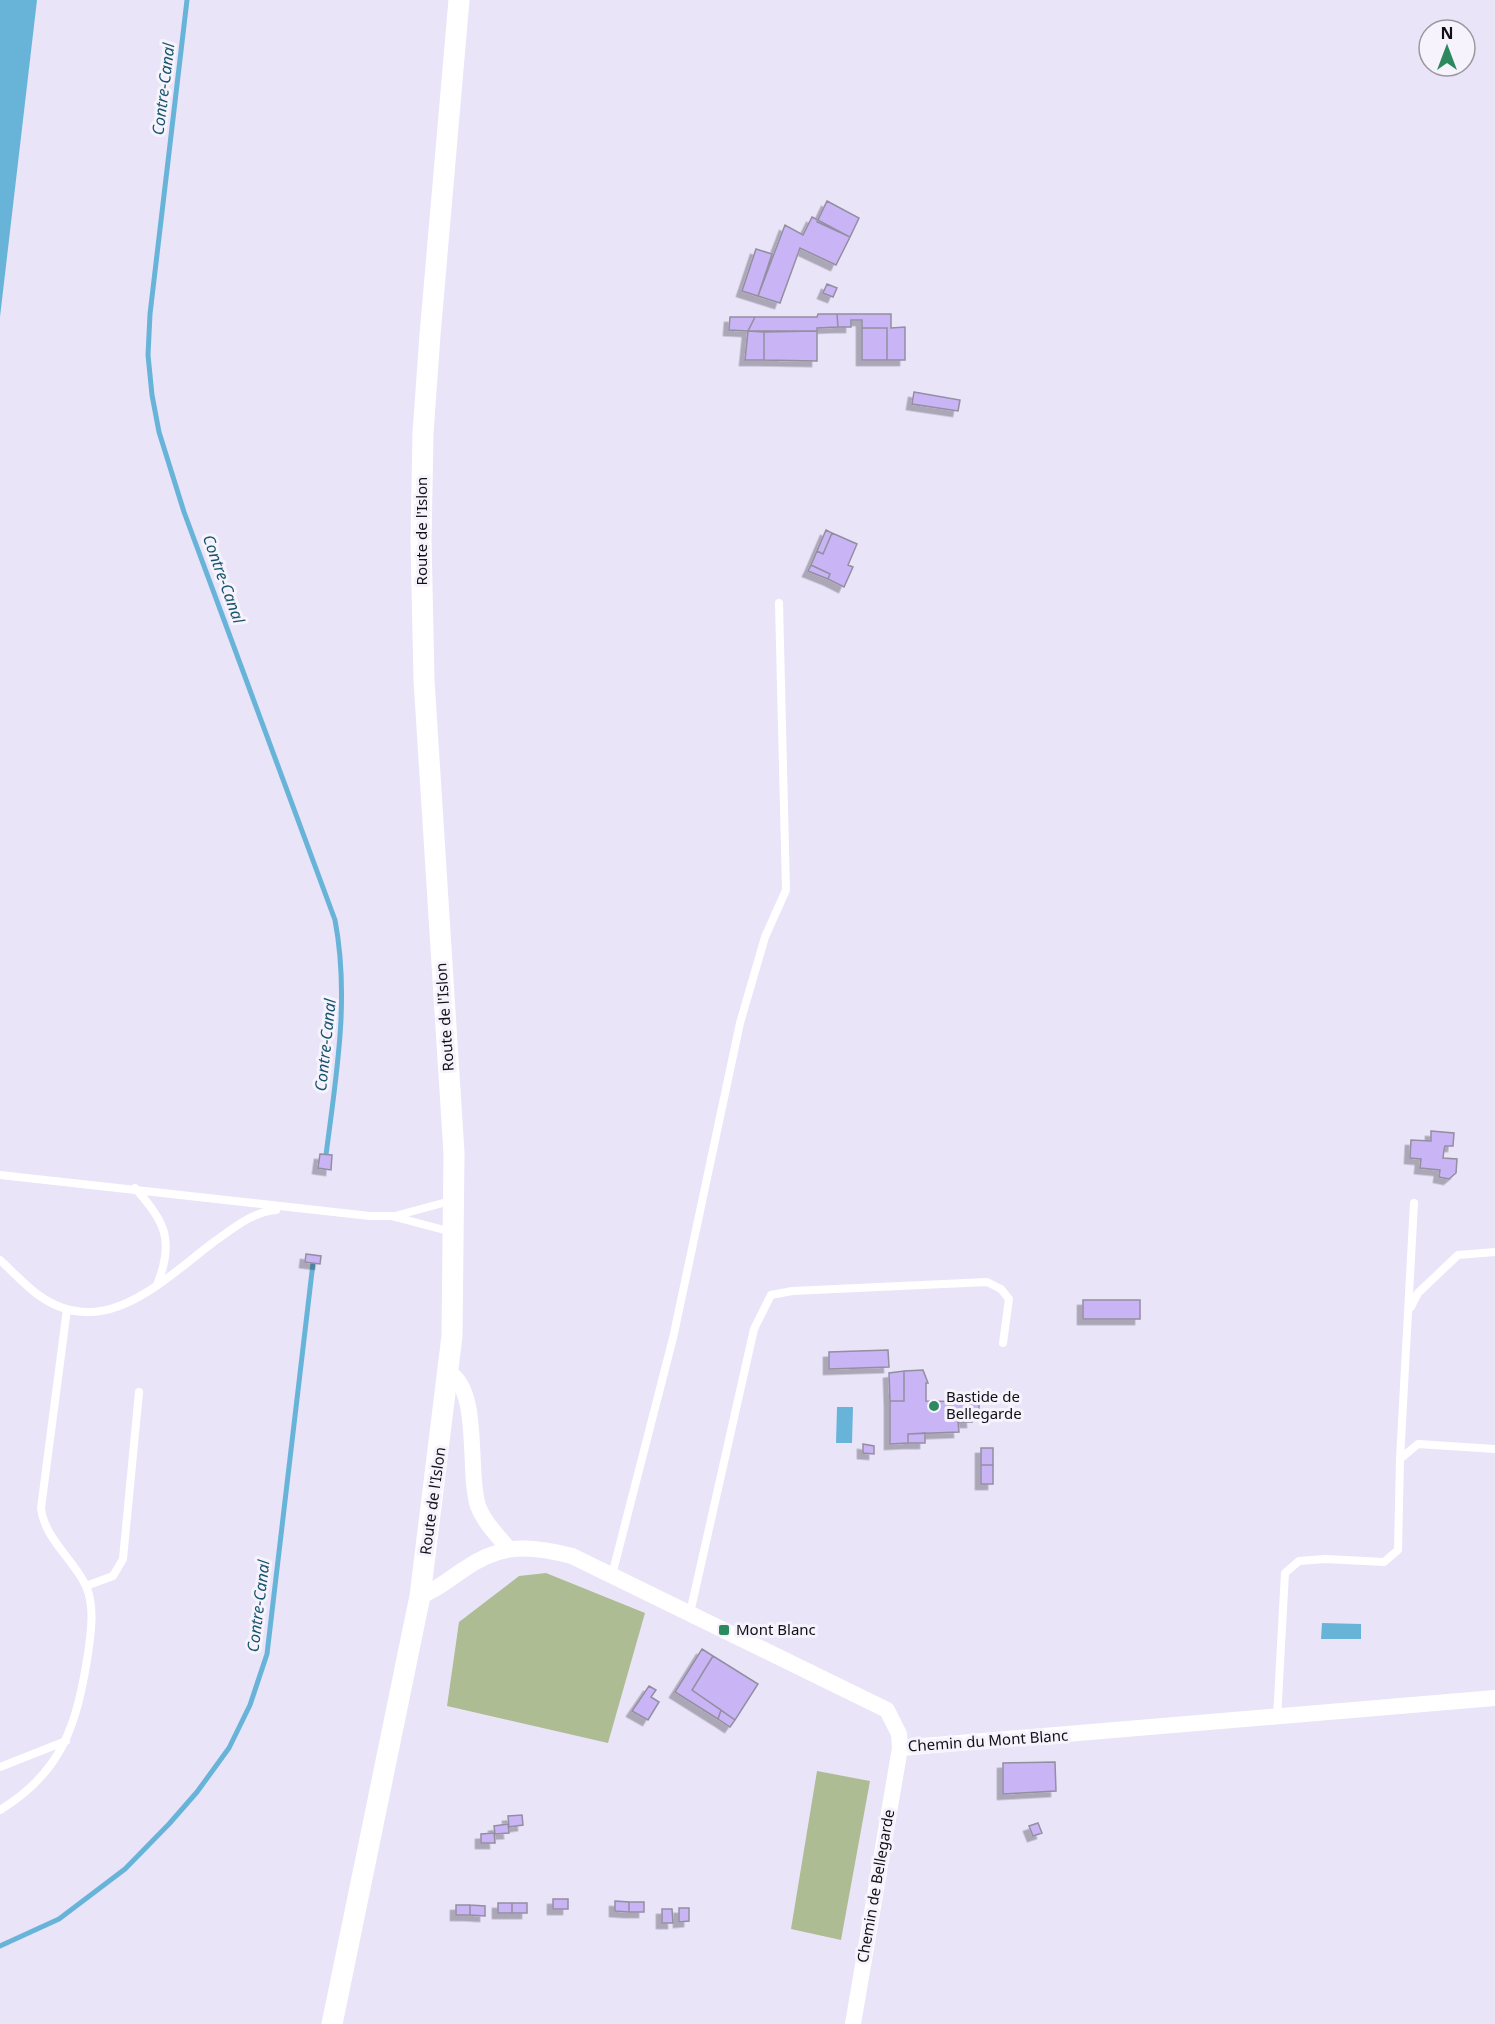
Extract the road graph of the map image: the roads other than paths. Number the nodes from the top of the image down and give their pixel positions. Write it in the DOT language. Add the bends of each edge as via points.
graph roads {
  1 [pos="459,0"];
  2 [pos="779,603"];
  3 [pos="0,1175"];
  4 [pos="135,1188"];
  5 [pos="455,1199"];
  6 [pos="1414,1203"];
  7 [pos="288,1208"];
  8 [pos="395,1216"];
  9 [pos="455,1232"];
  10 [pos="1495,1252"];
  11 [pos="0,1260"];
  12 [pos="157,1285"];
  13 [pos="67,1309"];
  14 [pos="1408,1313"];
  15 [pos="1003,1343"];
  16 [pos="450,1372"];
  17 [pos="139,1392"];
  18 [pos="1495,1449"];
  19 [pos="1400,1459"];
  20 [pos="508,1548"];
  21 [pos="612,1575"];
  22 [pos="86,1586"];
  23 [pos="420,1596"];
  24 [pos="690,1613"];
  25 [pos="1495,1698"];
  26 [pos="1277,1718"];
  27 [pos="67,1741"];
  28 [pos="900,1748"];
  29 [pos="0,1767"];
  30 [pos="0,1810"];
  31 [pos="332,2024"];
  32 [pos="853,2024"];
  1 -- 5 [label="street, Route de l'Islon" via="423,433 421,540 424,680"];
  2 -- 21 [label="lane" via="786,890 765,937 740,1023 673,1338"];
  3 -- 4 [label="lane"];
  4 -- 7 [label="lane"];
  4 -- 12 [label="lane" via="160,1218 165,1232 166,1256"];
  5 -- 8 [label="lane"];
  5 -- 9 [label="street, Route de l'Islon"];
  6 -- 14 [label="lane"];
  7 -- 8 [label="lane"];
  7 -- 12 [label="lane" via="262,1212 237,1225"];
  8 -- 9 [label="lane"];
  9 -- 16 [label="street, Route de l'Islon"];
  10 -- 14 [label="lane" via="1458,1255 1418,1293"];
  11 -- 13 [label="lane" via="38,1294"];
  12 -- 13 [label="lane" via="139,1299 115,1309"];
  13 -- 22 [label="lane" via="41,1508 45,1524"];
  14 -- 19 [label="lane"];
  15 -- 24 [label="lane" via="1009,1299 1001,1289 987,1282 771,1295 754,1329"];
  16 -- 20 [label="street" via="458,1377 467,1397 478,1507"];
  16 -- 23 [label="street, Route de l'Islon"];
  17 -- 22 [label="lane" via="123,1559 113,1576"];
  18 -- 19 [label="lane" via="1418,1444"];
  19 -- 26 [label="lane" via="1398,1550 1384,1562 1299,1561 1285,1573"];
  20 -- 21 [label="street, Chemin du Mont Blanc" via="535,1547 573,1556"];
  20 -- 23 [label="street, Chemin du Mont Blanc" via="466,1567 431,1593"];
  21 -- 24 [label="street, Chemin du Mont Blanc"];
  22 -- 27 [label="lane" via="91,1607 90,1636 79,1709"];
  23 -- 31 [label="street, Route de l'Islon"];
  24 -- 28 [label="street, Chemin du Mont Blanc" via="887,1710 899,1734"];
  25 -- 26 [label="street, Chemin du Mont Blanc"];
  26 -- 28 [label="street, Chemin du Mont Blanc"];
  27 -- 29 [label="lane"];
  27 -- 30 [label="lane" via="41,1777"];
  28 -- 32 [label="street, Chemin de Bellegarde"];
}
